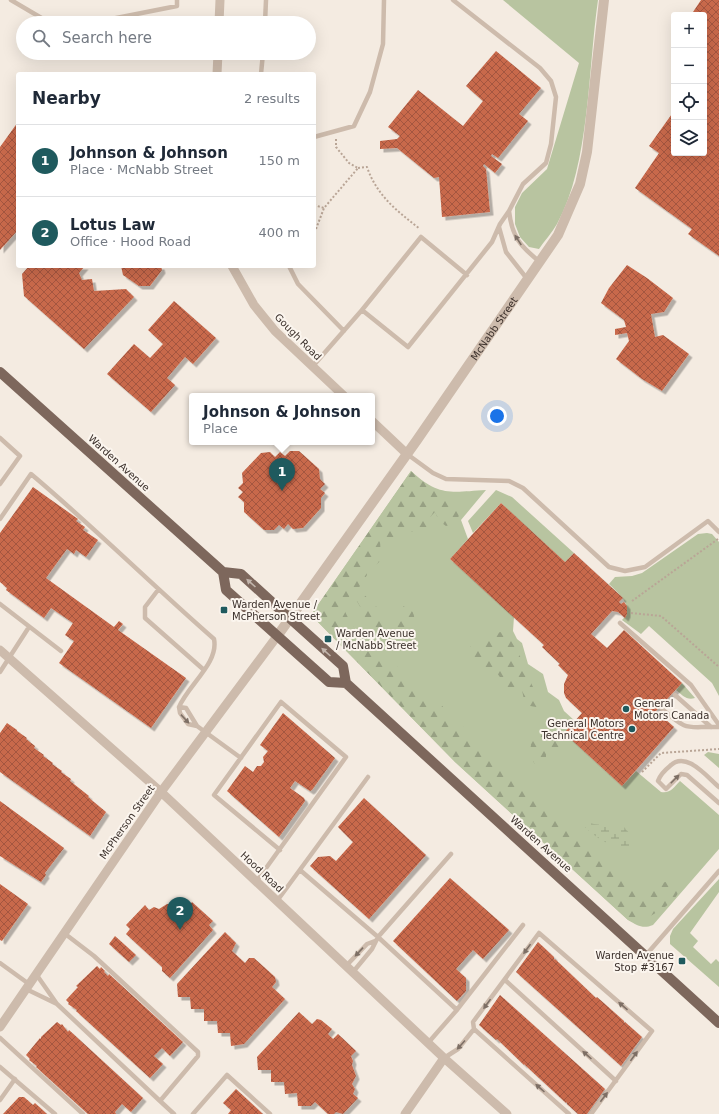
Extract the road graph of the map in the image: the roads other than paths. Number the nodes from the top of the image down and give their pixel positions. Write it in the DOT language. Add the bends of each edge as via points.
graph roads {
  1 [pos="11,0"];
  2 [pos="177,0"];
  3 [pos="220,0"];
  4 [pos="266,0"];
  5 [pos="384,0"];
  6 [pos="453,0"];
  7 [pos="604,0"];
  8 [pos="38,16"];
  9 [pos="126,16"];
  10 [pos="219,16"];
  11 [pos="265,16"];
  12 [pos="218,60"];
  13 [pos="262,60"];
  14 [pos="217,72"];
  15 [pos="261,72"];
  16 [pos="316,136"];
  17 [pos="509,211"];
  18 [pos="499,226"];
  19 [pos="540,262"];
  20 [pos="233,268"];
  21 [pos="290,268"];
  22 [pos="467,275"];
  23 [pos="528,280"];
  24 [pos="362,310"];
  25 [pos="344,331"];
  26 [pos="312,367"];
  27 [pos="0,372"];
  28 [pos="341,393"];
  29 [pos="375,425"];
  30 [pos="0,438"];
  31 [pos="407,454"];
  32 [pos="0,484"];
  33 [pos="0,519"];
  34 [pos="719,532"];
  35 [pos="223,572"];
  36 [pos="158,590"];
  37 [pos="0,604"];
  38 [pos="290,619"];
  39 [pos="620,623"];
  40 [pos="29,627"];
  41 [pos="278,635"];
  42 [pos="0,650"];
  43 [pos="61,652"];
  44 [pos="9,658"];
  45 [pos="204,670"];
  46 [pos="0,672"];
  47 [pos="346,683"];
  48 [pos="675,695"];
  49 [pos="179,707"];
  50 [pos="662,709"];
  51 [pos="197,726"];
  52 [pos="719,726"];
  53 [pos="711,727"];
  54 [pos="205,732"];
  55 [pos="240,758"];
  56 [pos="368,777"];
  57 [pos="719,787"];
  58 [pos="161,792"];
  59 [pos="719,803"];
  60 [pos="280,850"];
  61 [pos="451,854"];
  62 [pos="300,870"];
  63 [pos="719,871"];
  64 [pos="256,882"];
  65 [pos="277,901"];
  66 [pos="523,925"];
  67 [pos="64,933"];
  68 [pos="377,939"];
  69 [pos="646,955"];
  70 [pos="0,963"];
  71 [pos="349,969"];
  72 [pos="36,974"];
  73 [pos="504,980"];
  74 [pos="28,986"];
  75 [pos="57,1004"];
  76 [pos="457,1010"];
  77 [pos="719,1023"];
  78 [pos="0,1027"];
  79 [pos="474,1029"];
  80 [pos="0,1038"];
  81 [pos="428,1043"];
  82 [pos="444,1058"];
  83 [pos="0,1067"];
  84 [pos="15,1079"];
  85 [pos="616,1081"];
  86 [pos="0,1100"];
  87 [pos="160,1101"];
  88 [pos="54,1114"];
  89 [pos="83,1114"];
  90 [pos="174,1114"];
  91 [pos="193,1114"];
  92 [pos="270,1114"];
  93 [pos="405,1114"];
  94 [pos="507,1114"];
  95 [pos="569,1114"];
  96 [pos="592,1114"];
  1 -- 8 [label="lane"];
  2 -- 9 [label="lane" via="176,6"];
  3 -- 10 [label="street"];
  4 -- 11 [label="lane"];
  5 -- 16 [label="lane" via="383,44 370,92 354,126"];
  6 -- 17 [label="lane" via="540,68 551,81 556,97 551,144 546,163 523,184"];
  7 -- 19 [label="street, McNabb Street" via="587,152 580,184 558,235"];
  12 -- 14 [label="street"];
  13 -- 15 [label="lane"];
  17 -- 18 [label="lane"];
  19 -- 17 [label="lane, one-way" via="524,249 511,229"];
  18 -- 22 [label="lane" via="492,242"];
  18 -- 23 [label="lane" via="506,252"];
  19 -- 23 [label="street, McNabb Street"];
  20 -- 26 [label="street, Gough Road" via="254,306 275,331"];
  21 -- 25 [label="lane" via="298,284"];
  22 -- 24 [label="lane" via="408,347"];
  22 -- 24 [label="lane" via="421,237"];
  23 -- 31 [label="street, McNabb Street"];
  24 -- 25 [label="lane"];
  25 -- 26 [label="lane"];
  26 -- 28 [label="street, Gough Road"];
  27 -- 35 [label="main road, Warden Avenue"];
  29 -- 31 [label="street"];
  30 -- 32 [label="lane" via="20,456"];
  31 -- 34 [label="lane" via="446,479 509,481 522,488 609,567 625,571 645,567 708,521"];
  31 -- 38 [label="street, McNabb Street"];
  33 -- 36 [label="lane" via="31,474 84,519"];
  38 -- 35 [label="main road, one-way" via="241,574"];
  35 -- 41 [label="main road" via="226,590"];
  36 -- 45 [label="lane" via="214,639 216,647 213,658"];
  36 -- 45 [label="lane" via="145,607 145,618"];
  37 -- 40 [label="lane"];
  38 -- 41 [label="street, McNabb Street"];
  47 -- 38 [label="main road, one-way" via="343,666"];
  39 -- 52 [label="lane" via="691,685"];
  40 -- 43 [label="lane"];
  40 -- 44 [label="lane"];
  41 -- 47 [label="main road" via="329,682"];
  41 -- 54 [label="street, McPherson Street"];
  42 -- 44 [label="street, Hood Road"];
  44 -- 46 [label="lane"];
  44 -- 58 [label="street, Hood Road"];
  45 -- 49 [label="lane" via="184,696"];
  47 -- 69 [label="main road, Warden Avenue"];
  48 -- 53 [label="lane"];
  49 -- 51 [label="lane" via="186,708"];
  49 -- 51 [label="lane, one-way" via="188,724"];
  50 -- 53 [label="lane" via="682,726"];
  51 -- 54 [label="lane"];
  52 -- 53 [label="lane"];
  54 -- 55 [label="lane"];
  54 -- 58 [label="street, McPherson Street"];
  55 -- 60 [label="lane" via="214,795"];
  55 -- 60 [label="lane" via="281,702 346,757"];
  56 -- 62 [label="lane"];
  57 -- 59 [label="lane, one-way" via="691,763 680,760 670,765 658,781 666,788 681,774 687,775"];
  58 -- 64 [label="street, Hood Road"];
  58 -- 67 [label="street, McPherson Street"];
  60 -- 64 [label="lane"];
  61 -- 68 [label="lane"];
  62 -- 65 [label="lane"];
  62 -- 68 [label="lane"];
  63 -- 69 [label="lane"];
  64 -- 65 [label="street, Hood Road"];
  65 -- 71 [label="street, Hood Road"];
  66 -- 76 [label="lane"];
  67 -- 72 [label="street, McPherson Street"];
  67 -- 87 [label="lane" via="94,956 198,1052 198,1056"];
  68 -- 71 [label="lane" via="372,949"];
  68 -- 71 [label="lane, one-way" via="367,944"];
  68 -- 76 [label="lane"];
  69 -- 77 [label="main road, Warden Avenue"];
  70 -- 74 [label="lane"];
  71 -- 81 [label="street, Hood Road"];
  72 -- 74 [label="street, McPherson Street"];
  72 -- 75 [label="lane"];
  73 -- 79 [label="lane, one-way" via="473,1022"];
  85 -- 73 [label="lane, one-way"];
  85 -- 73 [label="lane, one-way" via="652,1032 539,933"];
  74 -- 75 [label="lane"];
  74 -- 78 [label="street, McPherson Street"];
  75 -- 87 [label="lane"];
  76 -- 81 [label="lane"];
  79 -- 82 [label="lane, one-way" via="458,1049"];
  95 -- 79 [label="lane, one-way"];
  80 -- 89 [label="lane"];
  81 -- 82 [label="street, Hood Road"];
  82 -- 93 [label="street"];
  82 -- 94 [label="street, Hood Road"];
  83 -- 84 [label="lane"];
  84 -- 86 [label="lane"];
  84 -- 88 [label="lane"];
  96 -- 85 [label="lane, one-way"];
  87 -- 90 [label="lane"];
  91 -- 92 [label="lane" via="226,1075"];
}
